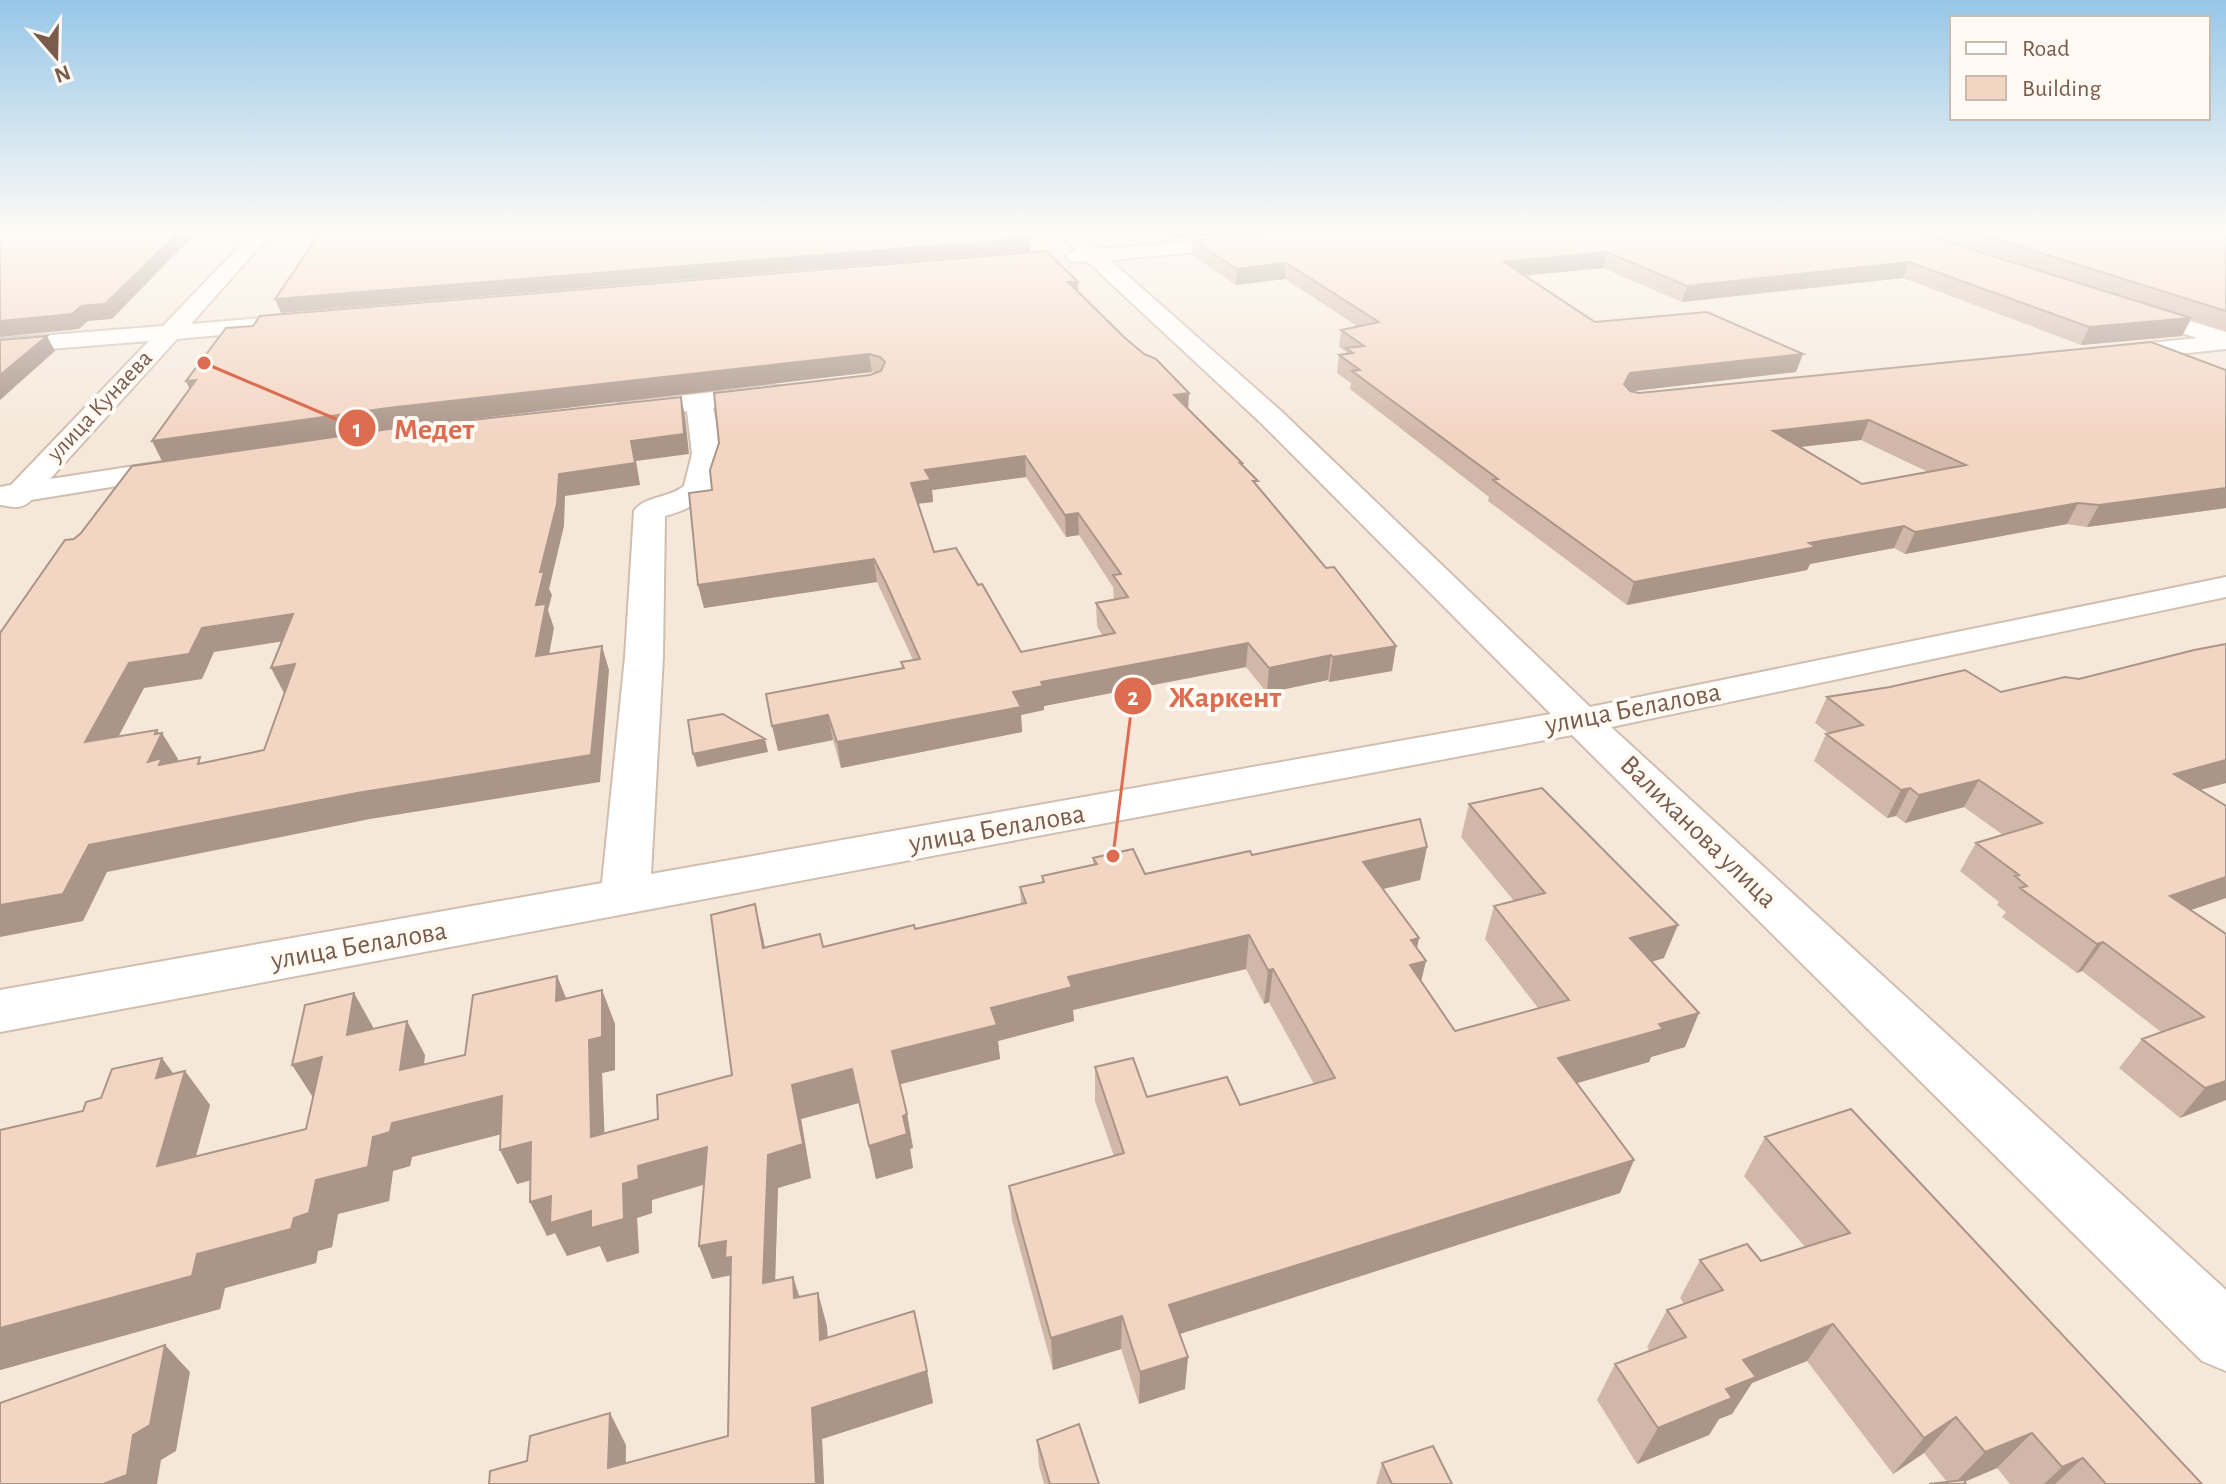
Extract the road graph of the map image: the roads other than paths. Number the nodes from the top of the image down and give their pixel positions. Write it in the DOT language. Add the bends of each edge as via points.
graph roads {
  1 [pos="200,298"];
  2 [pos="1131,298"];
  3 [pos="2108,301"];
  4 [pos="327,319"];
  5 [pos="168,332"];
  6 [pos="2226,341"];
  7 [pos="0,346"];
  8 [pos="2083,356"];
  9 [pos="795,391"];
  10 [pos="699,402"];
  11 [pos="608,413"];
  12 [pos="211,464"];
  13 [pos="7,501"];
  14 [pos="2226,587"];
  15 [pos="1581,721"];
  16 [pos="625,898"];
  17 [pos="0,1011"];
  18 [pos="2226,1337"];
  1 -- 5 [label="street, улица Кунаева"];
  2 -- 15 [label="street, Валиханова улица" via="1271,417"];
  3 -- 6 [label="street"];
  4 -- 5 [label="street"];
  5 -- 7 [label="street"];
  5 -- 13 [label="street, улица Кунаева"];
  6 -- 8 [label="street"];
  9 -- 10 [label="street"];
  10 -- 11 [label="street"];
  10 -- 16 [label="street" via="705,455 699,486 688,498 650,511"];
  12 -- 13 [label="street"];
  14 -- 15 [label="street, улица Белалова"];
  15 -- 16 [label="street, улица Белалова"];
  15 -- 18 [label="street, Валиханова улица"];
  16 -- 17 [label="street, улица Белалова"];
}
